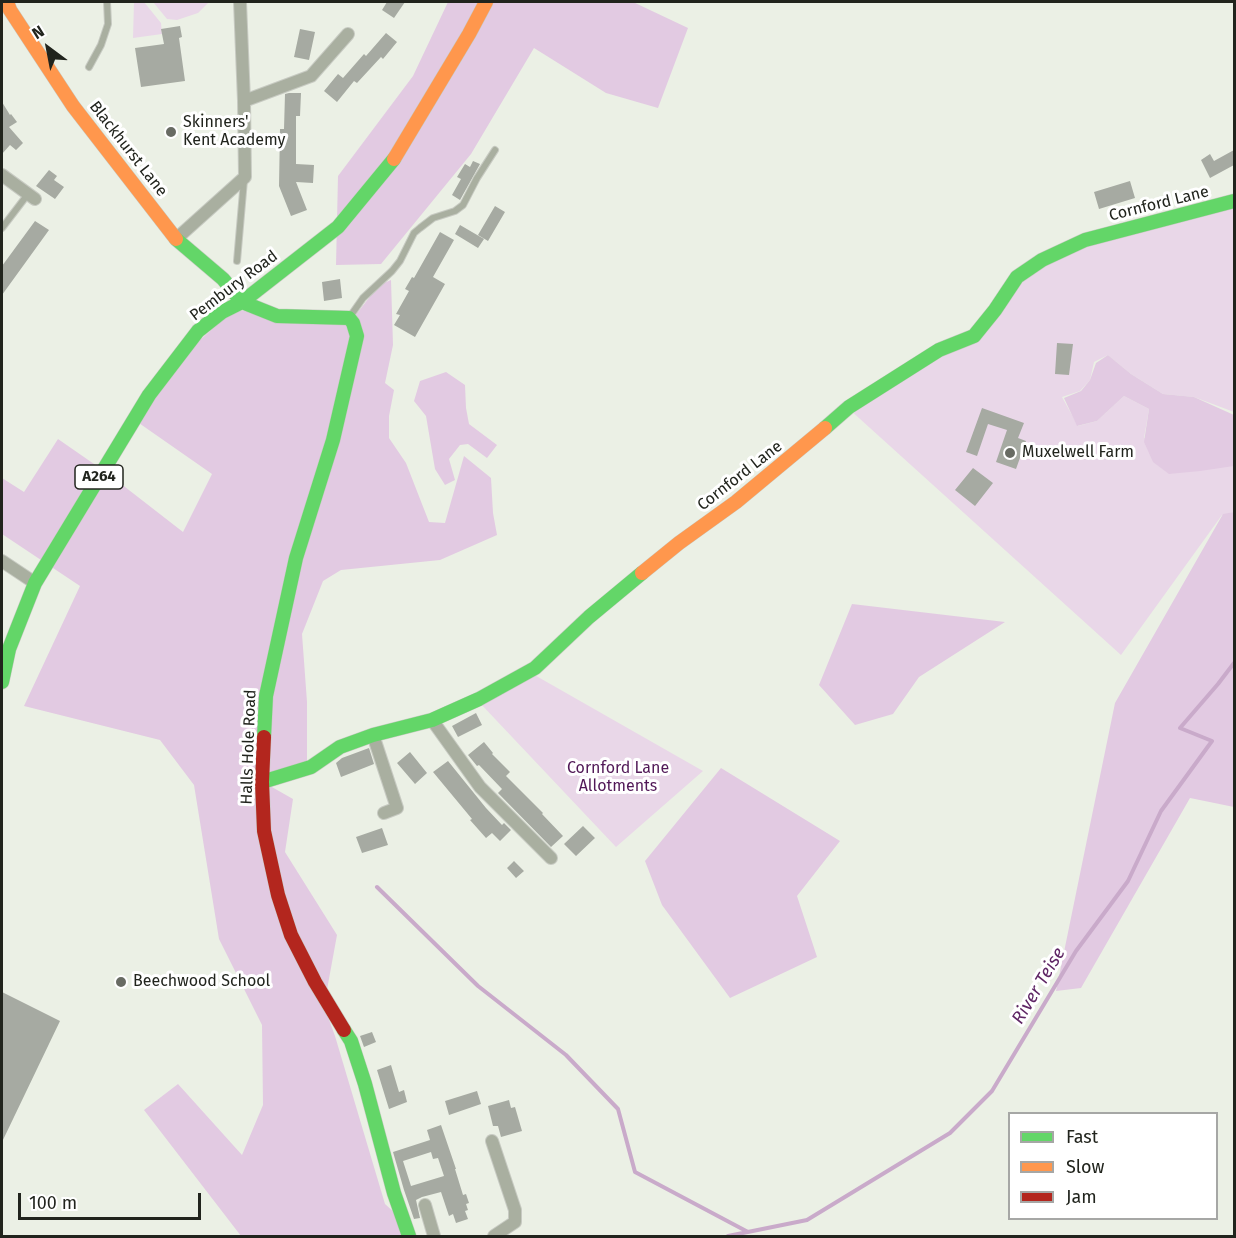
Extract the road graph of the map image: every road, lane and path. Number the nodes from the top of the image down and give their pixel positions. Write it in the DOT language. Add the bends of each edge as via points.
graph roads {
  1 [pos="106,2"];
  2 [pos="240,2"];
  3 [pos="486,2"];
  4 [pos="7,11"];
  5 [pos="348,34"];
  6 [pos="89,68"];
  7 [pos="244,101"];
  8 [pos="495,150"];
  9 [pos="2,175"];
  10 [pos="245,177"];
  11 [pos="31,196"];
  12 [pos="1234,201"];
  13 [pos="2,228"];
  14 [pos="176,239"];
  15 [pos="237,261"];
  16 [pos="242,302"];
  17 [pos="349,318"];
  18 [pos="2,561"];
  19 [pos="35,583"];
  20 [pos="2,682"];
  21 [pos="432,720"];
  22 [pos="373,735"];
  23 [pos="262,782"];
  24 [pos="384,813"];
  25 [pos="551,858"];
  26 [pos="492,1141"];
  27 [pos="425,1206"];
  28 [pos="409,1236"];
  29 [pos="434,1236"];
  30 [pos="494,1236"];
  1 -- 6 [label="lane" via="108,24"];
  2 -- 7 [label="street"];
  3 -- 16 [label="street, Pembury Road / A264" via="391,164 338,227"];
  4 -- 14 [label="street, Blackhurst Lane" via="73,106"];
  5 -- 7 [label="street" via="311,76"];
  7 -- 10 [label="street"];
  8 -- 17 [label="lane" via="463,205 433,218 414,233 400,261"];
  9 -- 11 [label="street"];
  10 -- 14 [label="street"];
  10 -- 15 [label="lane"];
  11 -- 13 [label="lane"];
  12 -- 21 [label="street, Cornford Lane" via="1085,240 1042,260 1017,277 974,336 939,350 849,407 589,617 535,668"];
  14 -- 16 [label="street, Blackhurst Lane" via="223,279"];
  16 -- 17 [label="street" via="277,316"];
  16 -- 19 [label="street, Pembury Road / A264" via="198,331 149,395"];
  17 -- 23 [label="street, Halls Hole Road" via="357,336 354,351 333,440 296,558 266,696"];
  18 -- 19 [label="street"];
  19 -- 20 [label="street, Pembury Road / A264" via="9,650"];
  21 -- 22 [label="street, Cornford Lane"];
  21 -- 25 [label="street" via="480,787"];
  22 -- 23 [label="street, Cornford Lane" via="340,747 311,767"];
  22 -- 24 [label="street" via="397,808"];
  23 -- 28 [label="street, Halls Hole Road" via="264,831 278,895 291,935 351,1041"];
  26 -- 30 [label="street" via="515,1209 515,1222"];
  27 -- 29 [label="street"];
}
